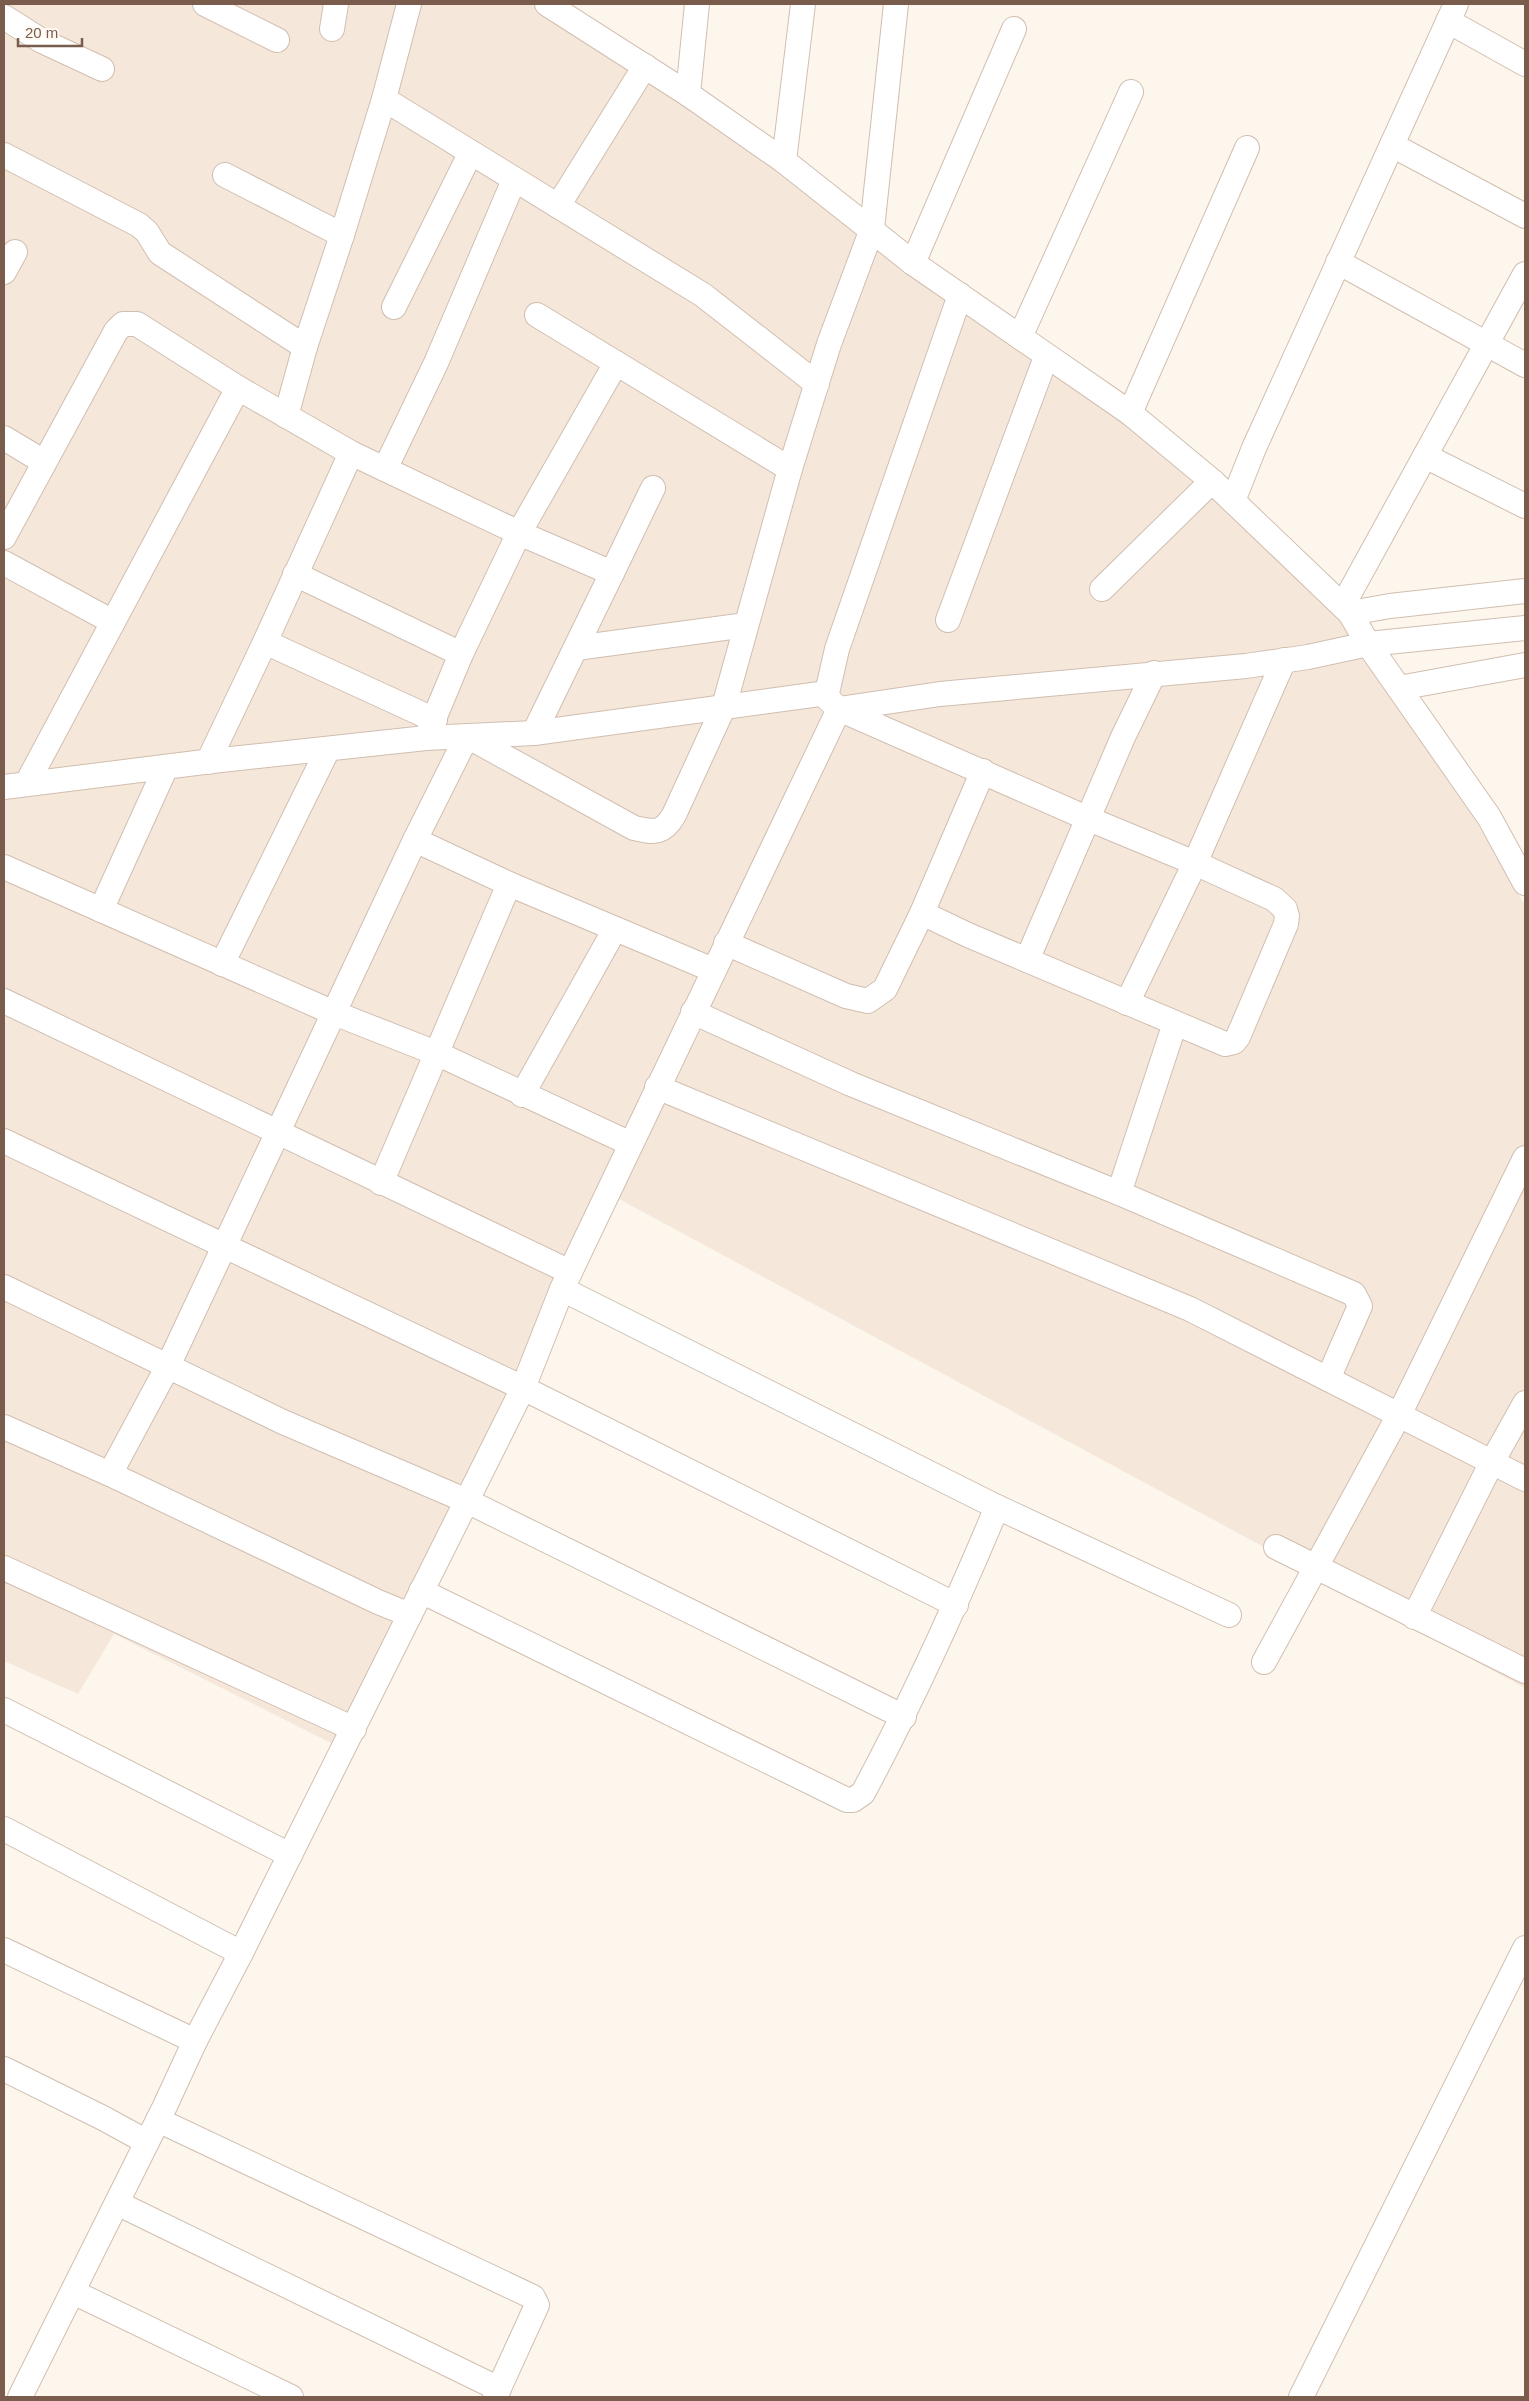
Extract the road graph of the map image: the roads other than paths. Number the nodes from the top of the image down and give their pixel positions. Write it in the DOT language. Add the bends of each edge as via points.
graph roads {
  1 [pos="205,4"];
  2 [pos="336,4"];
  3 [pos="409,4"];
  4 [pos="547,4"];
  5 [pos="697,4"];
  6 [pos="803,4"];
  7 [pos="896,4"];
  8 [pos="1452,12"];
  9 [pos="4,17"];
  10 [pos="332,29"];
  11 [pos="1014,29"];
  12 [pos="277,40"];
  13 [pos="1525,64"];
  14 [pos="645,66"];
  15 [pos="102,70"];
  16 [pos="1131,92"];
  17 [pos="688,94"];
  18 [pos="384,99"];
  19 [pos="1392,145"];
  20 [pos="1247,148"];
  21 [pos="470,154"];
  22 [pos="4,155"];
  23 [pos="784,161"];
  24 [pos="226,175"];
  25 [pos="514,180"];
  26 [pos="558,206"];
  27 [pos="1525,216"];
  28 [pos="872,229"];
  29 [pos="342,235"];
  30 [pos="1338,262"];
  31 [pos="914,263"];
  32 [pos="1525,274"];
  33 [pos="960,295"];
  34 [pos="394,307"];
  35 [pos="537,315"];
  36 [pos="1020,337"];
  37 [pos="1487,344"];
  38 [pos="306,347"];
  39 [pos="1046,356"];
  40 [pos="616,363"];
  41 [pos="1525,365"];
  42 [pos="817,384"];
  43 [pos="238,388"];
  44 [pos="1130,413"];
  45 [pos="286,416"];
  46 [pos="4,438"];
  47 [pos="351,453"];
  48 [pos="1425,456"];
  49 [pos="44,462"];
  50 [pos="384,469"];
  51 [pos="790,469"];
  52 [pos="1212,481"];
  53 [pos="653,488"];
  54 [pos="1233,501"];
  55 [pos="1525,506"];
  56 [pos="519,533"];
  57 [pos="4,537"];
  58 [pos="4,564"];
  59 [pos="612,573"];
  60 [pos="295,574"];
  61 [pos="1102,589"];
  62 [pos="1525,591"];
  63 [pos="948,620"];
  64 [pos="113,622"];
  65 [pos="1356,624"];
  66 [pos="746,625"];
  67 [pos="1525,628"];
  68 [pos="265,642"];
  69 [pos="576,648"];
  70 [pos="461,654"];
  71 [pos="1284,660"];
  72 [pos="1525,665"];
  73 [pos="1154,673"];
  74 [pos="1399,688"];
  75 [pos="833,701"];
  76 [pos="724,706"];
  77 [pos="431,729"];
  78 [pos="534,733"];
  79 [pos="467,736"];
  80 [pos="328,749"];
  81 [pos="208,762"];
  82 [pos="166,767"];
  83 [pos="982,771"];
  84 [pos="15,785"];
  85 [pos="1089,820"];
  86 [pos="415,840"];
  87 [pos="1196,863"];
  88 [pos="4,867"];
  89 [pos="1525,883"];
  90 [pos="509,884"];
  91 [pos="101,910"];
  92 [pos="922,913"];
  93 [pos="615,929"];
  94 [pos="726,943"];
  95 [pos="1027,960"];
  96 [pos="222,964"];
  97 [pos="713,970"];
  98 [pos="4,1001"];
  99 [pos="1127,1003"];
  100 [pos="693,1012"];
  101 [pos="334,1013"];
  102 [pos="1175,1023"];
  103 [pos="436,1053"];
  104 [pos="658,1087"];
  105 [pos="522,1095"];
  106 [pos="276,1133"];
  107 [pos="4,1141"];
  108 [pos="631,1144"];
  109 [pos="1525,1158"];
  110 [pos="381,1183"];
  111 [pos="1119,1193"];
  112 [pos="224,1246"];
  113 [pos="566,1281"];
  114 [pos="4,1286"];
  115 [pos="168,1366"];
  116 [pos="1328,1379"];
  117 [pos="523,1388"];
  118 [pos="1525,1403"];
  119 [pos="1399,1415"];
  120 [pos="4,1427"];
  121 [pos="1492,1462"];
  122 [pos="110,1474"];
  123 [pos="1525,1479"];
  124 [pos="467,1502"];
  125 [pos="997,1507"];
  126 [pos="1276,1547"];
  127 [pos="1315,1567"];
  128 [pos="4,1568"];
  129 [pos="421,1591"];
  130 [pos="956,1605"];
  131 [pos="410,1615"];
  132 [pos="1229,1615"];
  133 [pos="1414,1617"];
  134 [pos="1264,1662"];
  135 [pos="1525,1671"];
  136 [pos="4,1710"];
  137 [pos="904,1717"];
  138 [pos="354,1729"];
  139 [pos="4,1829"];
  140 [pos="290,1855"];
  141 [pos="1525,1948"];
  142 [pos="4,1950"];
  143 [pos="241,1953"];
  144 [pos="195,2042"];
  145 [pos="4,2069"];
  146 [pos="158,2120"];
  147 [pos="147,2142"];
  148 [pos="117,2203"];
  149 [pos="73,2292"];
  150 [pos="497,2393"];
  151 [pos="24,2396"];
  152 [pos="292,2397"];
  153 [pos="1301,2397"];
  1 -- 12 [label="street"];
  2 -- 10 [label="street"];
  3 -- 18 [label="street"];
  4 -- 14 [label="street"];
  5 -- 17 [label="street"];
  6 -- 23 [label="street"];
  7 -- 28 [label="street"];
  8 -- 13 [label="street"];
  8 -- 19 [label="street"];
  9 -- 15 [label="street" via="42,41"];
  11 -- 31 [label="street"];
  14 -- 17 [label="street"];
  14 -- 26 [label="street"];
  16 -- 36 [label="street"];
  17 -- 23 [label="street"];
  18 -- 21 [label="street"];
  18 -- 29 [label="street"];
  19 -- 27 [label="street"];
  19 -- 30 [label="street"];
  20 -- 44 [label="street"];
  21 -- 25 [label="street"];
  21 -- 34 [label="street"];
  22 -- 38 [label="street" via="139,225 160,253"];
  23 -- 28 [label="street"];
  24 -- 29 [label="street"];
  25 -- 26 [label="street"];
  25 -- 50 [label="street" via="436,363"];
  26 -- 42 [label="street" via="703,295"];
  28 -- 31 [label="street"];
  28 -- 42 [label="street"];
  29 -- 38 [label="street"];
  30 -- 37 [label="street"];
  30 -- 54 [label="street"];
  31 -- 33 [label="street"];
  32 -- 37 [label="street"];
  33 -- 36 [label="street"];
  33 -- 75 [label="street" via="837,649"];
  35 -- 40 [label="street"];
  36 -- 39 [label="street"];
  37 -- 41 [label="street"];
  37 -- 48 [label="street"];
  38 -- 45 [label="street"];
  39 -- 44 [label="street"];
  39 -- 63 [label="street"];
  40 -- 51 [label="street"];
  40 -- 56 [label="street"];
  42 -- 51 [label="street"];
  43 -- 45 [label="street"];
  43 -- 49 [label="street" via="137,324 123,324"];
  43 -- 64 [label="street"];
  44 -- 52 [label="street"];
  45 -- 47 [label="street"];
  46 -- 49 [label="street"];
  47 -- 50 [label="street"];
  47 -- 60 [label="street"];
  48 -- 55 [label="street"];
  48 -- 65 [label="street"];
  49 -- 57 [label="street"];
  50 -- 56 [label="street"];
  51 -- 66 [label="street"];
  52 -- 54 [label="street"];
  52 -- 61 [label="street"];
  53 -- 59 [label="street"];
  54 -- 65 [label="street"];
  56 -- 59 [label="street"];
  56 -- 70 [label="street"];
  58 -- 64 [label="street"];
  59 -- 69 [label="street"];
  60 -- 68 [label="street"];
  60 -- 70 [label="street"];
  62 -- 65 [label="street" via="1390,606"];
  64 -- 84 [label="street"];
  65 -- 67 [label="street"];
  65 -- 71 [label="street"];
  65 -- 74 [label="street"];
  66 -- 69 [label="street"];
  66 -- 76 [label="street"];
  68 -- 77 [label="street"];
  68 -- 81 [label="street"];
  69 -- 78 [label="street"];
  70 -- 77 [label="street"];
  71 -- 73 [label="street"];
  71 -- 87 [label="street"];
  72 -- 74 [label="street"];
  73 -- 75 [label="street"];
  73 -- 85 [label="street" via="1122,737"];
  74 -- 89 [label="street" via="1489,817"];
  75 -- 76 [label="street"];
  75 -- 83 [label="street"];
  75 -- 94 [label="street"];
  76 -- 78 [label="street"];
  76 -- 79 [label="street" via="674,815 664,829 658,831 634,828"];
  77 -- 79 [label="street"];
  77 -- 80 [label="street"];
  78 -- 79 [label="street"];
  79 -- 86 [label="street"];
  80 -- 81 [label="street"];
  80 -- 96 [label="street"];
  81 -- 82 [label="street"];
  82 -- 84 [label="street"];
  82 -- 91 [label="street"];
  83 -- 85 [label="street"];
  83 -- 92 [label="street"];
  85 -- 87 [label="street"];
  85 -- 95 [label="street"];
  86 -- 90 [label="street"];
  86 -- 101 [label="street"];
  87 -- 99 [label="street"];
  87 -- 102 [label="street" via="1274,899 1285,909 1287,916 1234,1042 1218,1042"];
  88 -- 91 [label="street"];
  90 -- 93 [label="street"];
  90 -- 103 [label="street"];
  91 -- 96 [label="street"];
  92 -- 94 [label="street" via="885,989 868,1001 846,996"];
  92 -- 95 [label="street"];
  93 -- 97 [label="street"];
  93 -- 105 [label="street"];
  94 -- 97 [label="street"];
  95 -- 99 [label="street"];
  96 -- 101 [label="street"];
  97 -- 100 [label="street"];
  98 -- 106 [label="street"];
  99 -- 102 [label="street"];
  100 -- 104 [label="street"];
  100 -- 111 [label="street" via="851,1084"];
  101 -- 103 [label="street"];
  101 -- 106 [label="street"];
  102 -- 111 [label="street"];
  103 -- 105 [label="street"];
  103 -- 110 [label="street"];
  104 -- 108 [label="street"];
  104 -- 116 [label="street" via="1190,1309"];
  105 -- 108 [label="street"];
  106 -- 110 [label="street"];
  106 -- 112 [label="street"];
  107 -- 112 [label="street"];
  108 -- 113 [label="street"];
  109 -- 119 [label="street"];
  110 -- 113 [label="street"];
  111 -- 116 [label="street" via="1357,1297 1359,1311"];
  112 -- 115 [label="street"];
  112 -- 117 [label="street"];
  113 -- 117 [label="street"];
  113 -- 125 [label="street"];
  114 -- 115 [label="street"];
  115 -- 122 [label="street"];
  115 -- 124 [label="street" via="283,1422"];
  116 -- 119 [label="street"];
  117 -- 124 [label="street"];
  117 -- 130 [label="street"];
  118 -- 121 [label="street"];
  119 -- 121 [label="street"];
  119 -- 127 [label="street"];
  120 -- 122 [label="street"];
  121 -- 123 [label="street"];
  121 -- 133 [label="street"];
  122 -- 131 [label="street"];
  124 -- 129 [label="street"];
  124 -- 137 [label="street"];
  125 -- 130 [label="street"];
  125 -- 132 [label="street"];
  126 -- 127 [label="street"];
  127 -- 133 [label="street"];
  127 -- 134 [label="street"];
  128 -- 138 [label="street"];
  129 -- 131 [label="street"];
  129 -- 137 [label="street" via="847,1800 863,1793"];
  130 -- 137 [label="street"];
  131 -- 138 [label="street"];
  133 -- 135 [label="street"];
  136 -- 140 [label="street"];
  138 -- 140 [label="street"];
  139 -- 143 [label="street"];
  140 -- 143 [label="street"];
  141 -- 153 [label="street"];
  142 -- 144 [label="street"];
  143 -- 144 [label="street"];
  144 -- 146 [label="street"];
  145 -- 147 [label="street"];
  146 -- 147 [label="street"];
  146 -- 150 [label="street" via="533,2297 537,2305"];
  147 -- 148 [label="street"];
  148 -- 149 [label="street"];
  148 -- 150 [label="street"];
  149 -- 151 [label="street"];
  149 -- 152 [label="street"];
}
